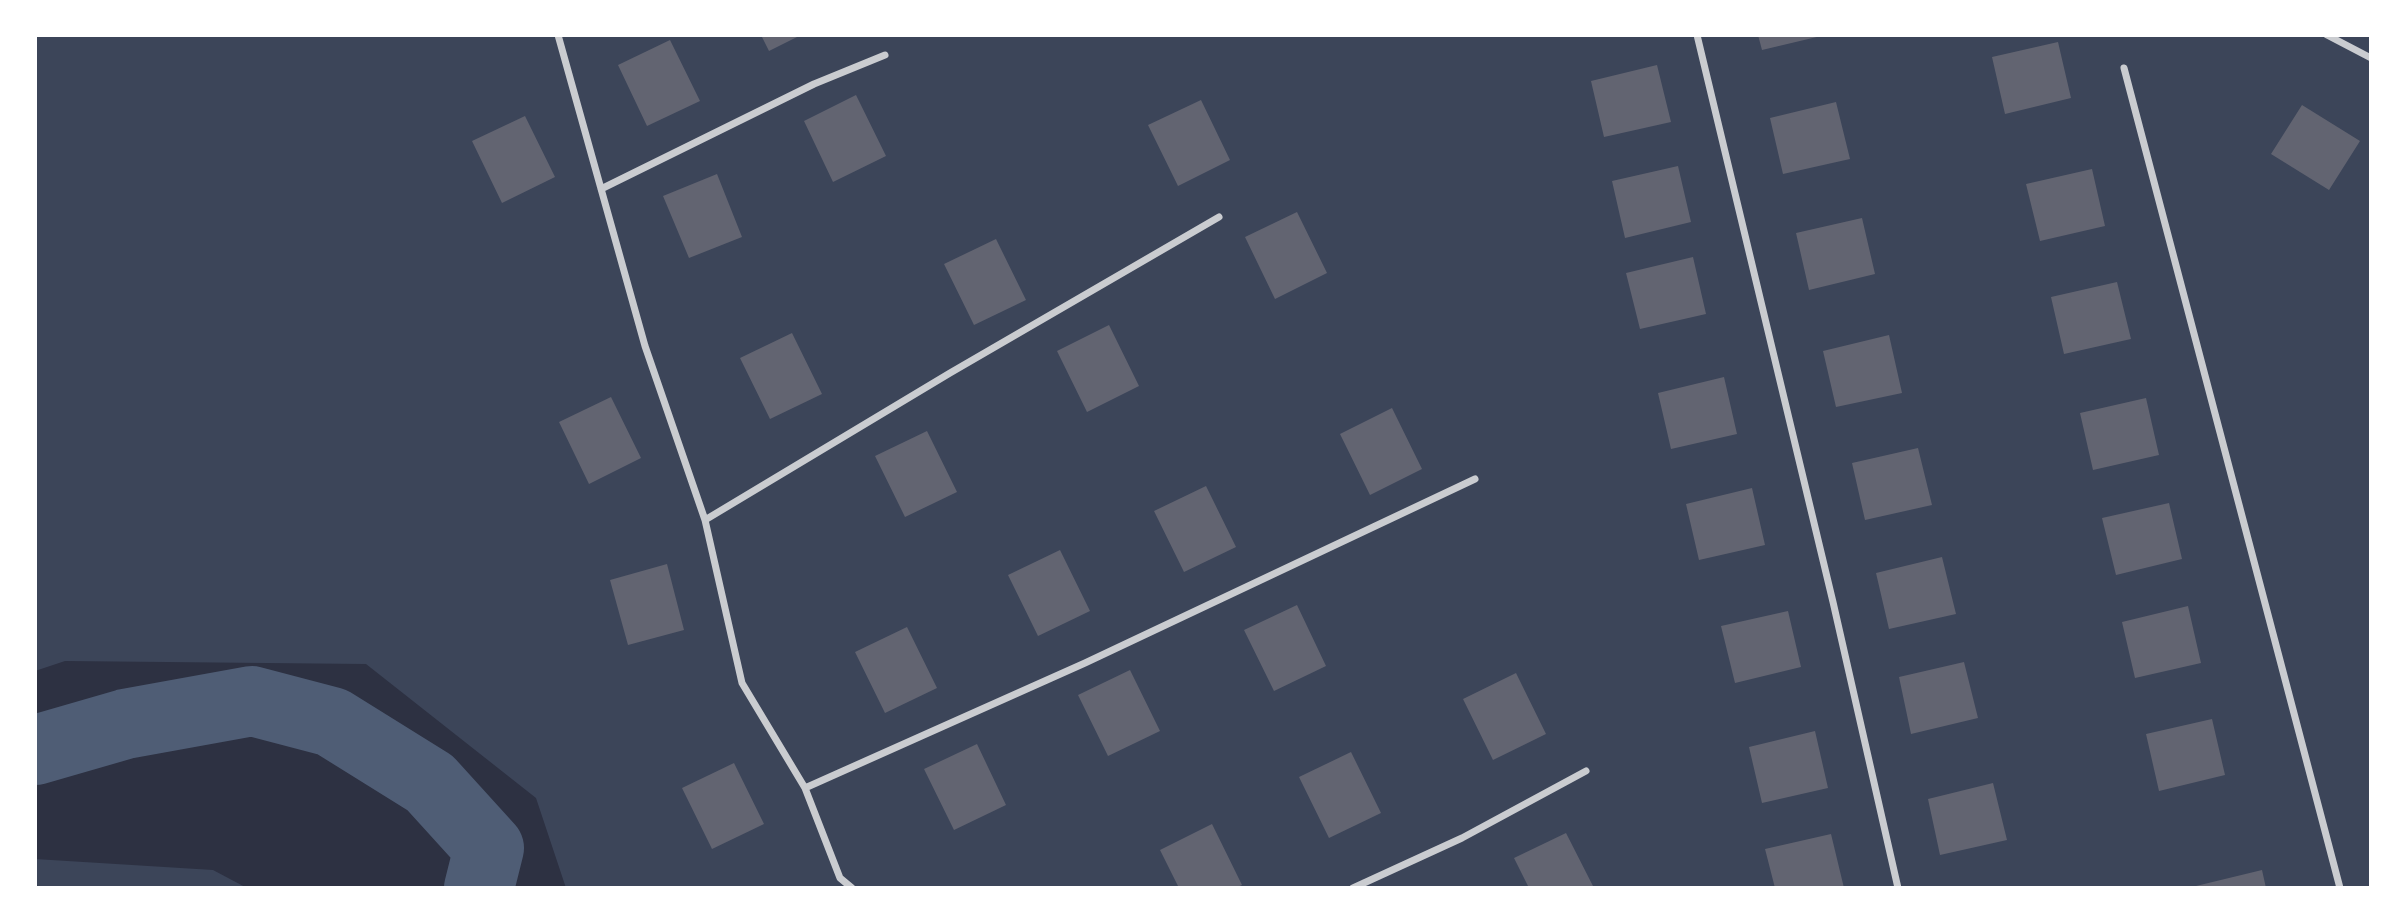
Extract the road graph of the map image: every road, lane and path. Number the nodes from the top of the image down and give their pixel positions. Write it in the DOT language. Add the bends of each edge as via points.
graph roads {
  1 [pos="558,35"];
  2 [pos="1697,35"];
  3 [pos="2327,35"];
  4 [pos="885,55"];
  5 [pos="2371,58"];
  6 [pos="2124,68"];
  7 [pos="601,189"];
  8 [pos="1219,217"];
  9 [pos="1475,479"];
  10 [pos="705,520"];
  11 [pos="1586,771"];
  12 [pos="805,788"];
  13 [pos="852,888"];
  14 [pos="1353,888"];
  15 [pos="1898,888"];
  16 [pos="2340,888"];
  1 -- 7 [label="street"];
  2 -- 15 [label="street"];
  3 -- 5 [label="street"];
  4 -- 7 [label="street" via="814,84"];
  6 -- 16 [label="street"];
  7 -- 10 [label="street" via="645,346"];
  8 -- 10 [label="street"];
  9 -- 12 [label="street" via="1085,663"];
  10 -- 12 [label="street" via="742,683"];
  11 -- 14 [label="street" via="1462,838"];
  12 -- 13 [label="street" via="840,878"];
}
